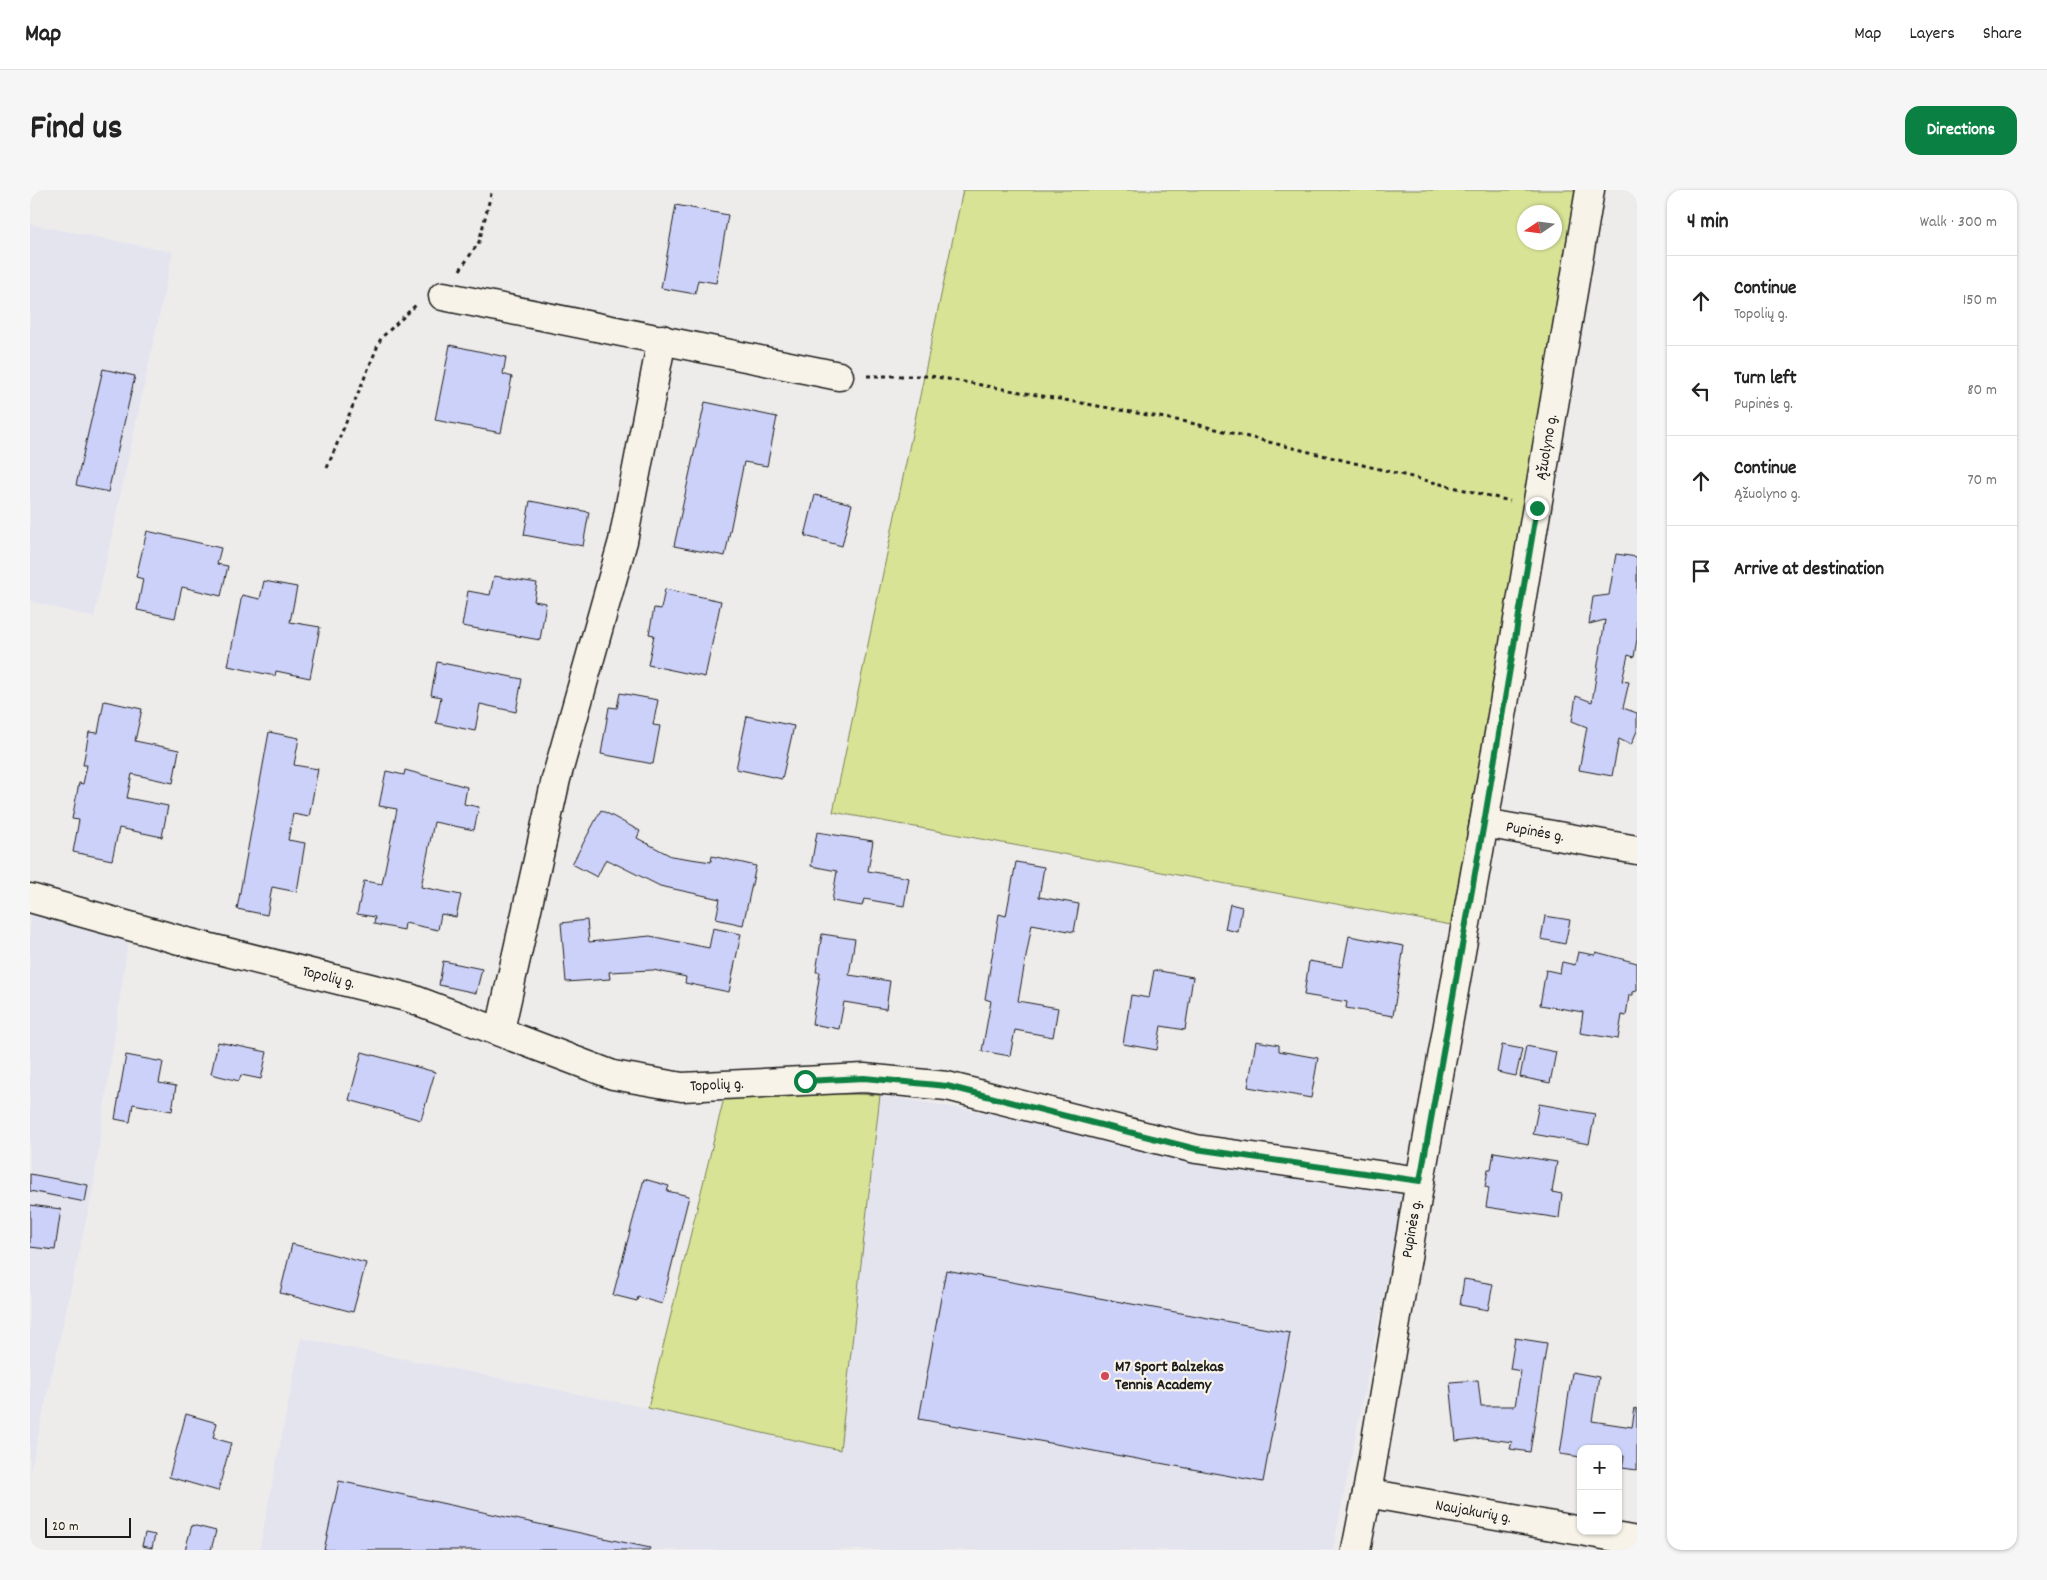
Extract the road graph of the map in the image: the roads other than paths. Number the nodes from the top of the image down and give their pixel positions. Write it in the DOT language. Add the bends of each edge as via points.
graph roads {
  1 [pos="1590,190"];
  2 [pos="443,296"];
  3 [pos="662,339"];
  4 [pos="839,376"];
  5 [pos="1484,823"];
  6 [pos="1637,850"];
  7 [pos="30,898"];
  8 [pos="500,1030"];
  9 [pos="1420,1181"];
  10 [pos="1367,1493"];
  11 [pos="1637,1541"];
  12 [pos="1356,1550"];
  1 -- 5 [label="street, Ąžuolyno g."];
  2 -- 3 [label="street"];
  3 -- 4 [label="street"];
  3 -- 8 [label="street" via="623,541 556,779"];
  5 -- 6 [label="street, Pupinės g."];
  5 -- 9 [label="street, Pupinės g."];
  7 -- 8 [label="street, Topolių g." via="183,941 410,998"];
  8 -- 9 [label="street, Topolių g." via="613,1074 682,1087 864,1078 947,1086 1196,1149"];
  9 -- 10 [label="street, Pupinės g."];
  10 -- 11 [label="street, Naujakurių g."];
  10 -- 12 [label="street"];
}
